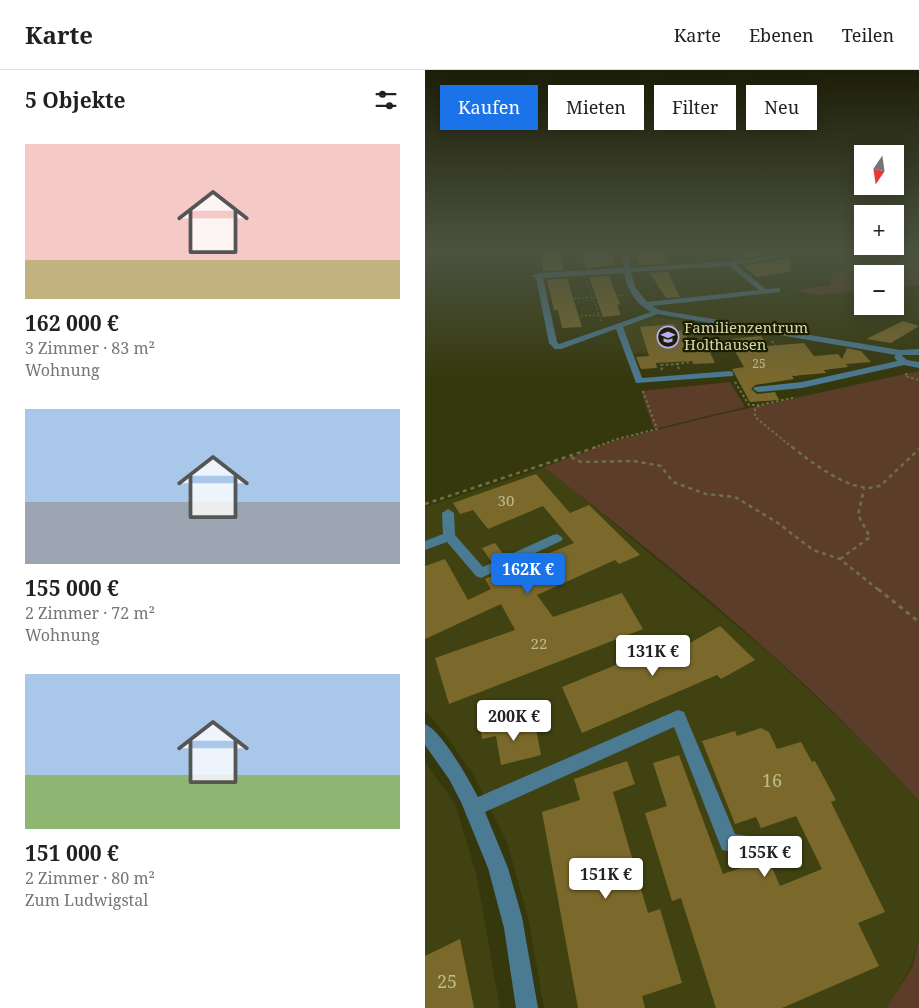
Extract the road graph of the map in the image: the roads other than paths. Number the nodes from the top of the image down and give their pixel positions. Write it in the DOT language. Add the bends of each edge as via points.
graph roads {
  1 [pos="543,295"];
  2 [pos="635,295"];
  3 [pos="737,295"];
  4 [pos="643,305"];
  5 [pos="657,312"];
  6 [pos="616,327"];
  7 [pos="900,352"];
  8 [pos="919,352"];
  9 [pos="904,362"];
  10 [pos="919,365"];
  11 [pos="730,374"];
  12 [pos="758,389"];
  13 [pos="449,513"];
  14 [pos="449,536"];
  15 [pos="557,538"];
  16 [pos="425,546"];
  17 [pos="425,732"];
  18 [pos="474,808"];
  19 [pos="792,853"];
  20 [pos="527,1008"];
  1 -- 6 [label="street" via="553,343 558,347"];
  2 -- 4 [label="street"];
  3 -- 4 [label="street"];
  4 -- 5 [label="street"];
  5 -- 6 [label="street"];
  5 -- 7 [label="street"];
  6 -- 11 [label="street" via="639,381"];
  7 -- 8 [label="street"];
  7 -- 9 [label="street" via="898,356"];
  9 -- 10 [label="street"];
  9 -- 12 [label="street" via="802,385"];
  13 -- 14 [label="street"];
  14 -- 15 [label="street" via="481,573"];
  14 -- 16 [label="street"];
  17 -- 18 [label="street" via="463,785"];
  18 -- 19 [label="street" via="678,718 729,842"];
  18 -- 20 [label="street" via="512,918"];
}
